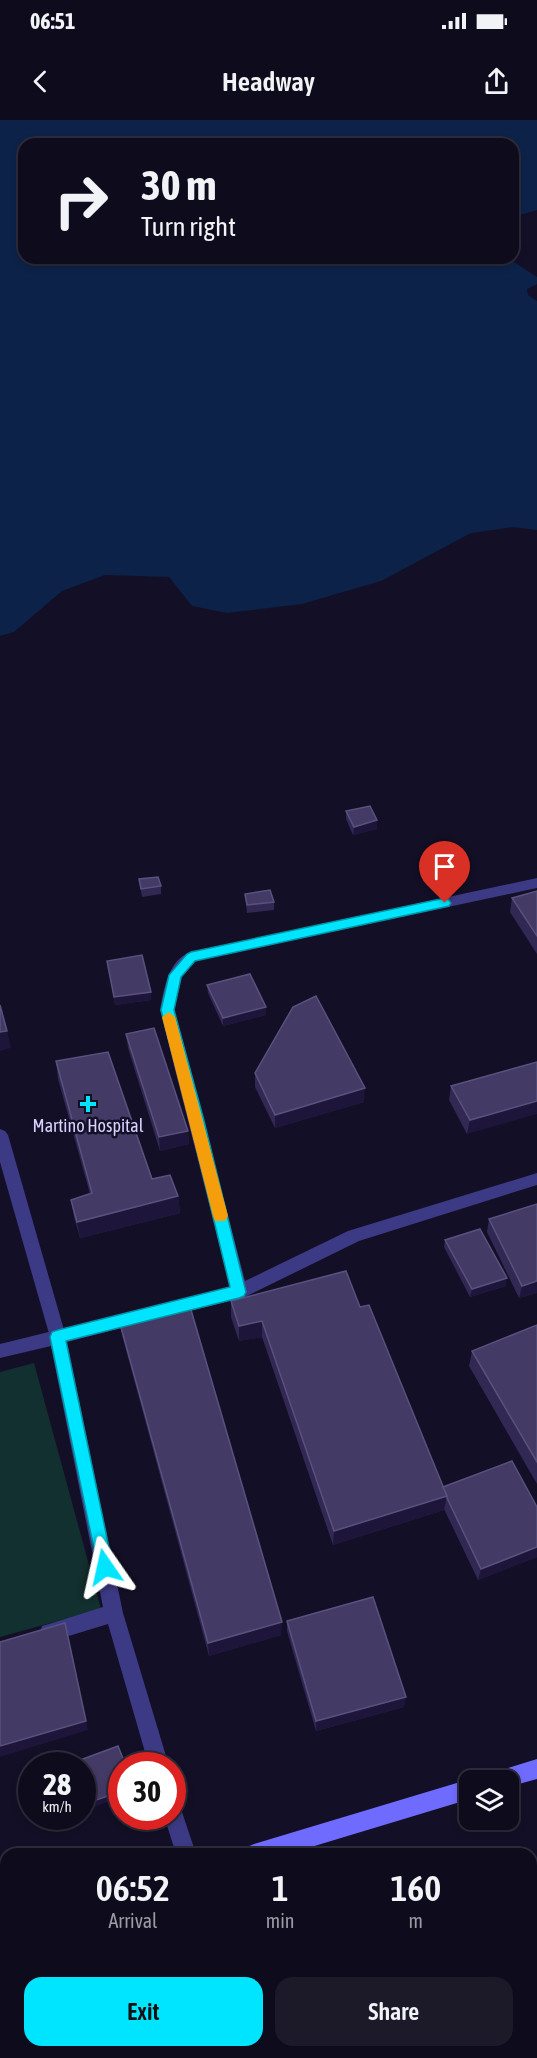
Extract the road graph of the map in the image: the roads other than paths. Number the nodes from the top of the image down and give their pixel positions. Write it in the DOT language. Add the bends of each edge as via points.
graph roads {
  1 [pos="537,883"];
  2 [pos="0,1135"];
  3 [pos="537,1179"];
  4 [pos="239,1292"];
  5 [pos="58,1337"];
  6 [pos="0,1351"];
  7 [pos="114,1613"];
  8 [pos="34,1637"];
  9 [pos="155,1752"];
  10 [pos="537,1769"];
  11 [pos="519,1774"];
  12 [pos="459,1792"];
  13 [pos="178,1830"];
  14 [pos="184,1848"];
  15 [pos="274,1848"];
  1 -- 4 [label="street" via="191,957 175,975 167,1010"];
  2 -- 5 [label="street"];
  3 -- 4 [label="street" via="354,1236"];
  4 -- 5 [label="street"];
  5 -- 6 [label="street"];
  5 -- 7 [label="street"];
  7 -- 8 [label="street"];
  7 -- 9 [label="street"];
  10 -- 11 [label="main road"];
  12 -- 15 [label="main road"];
  13 -- 14 [label="street"];
}
